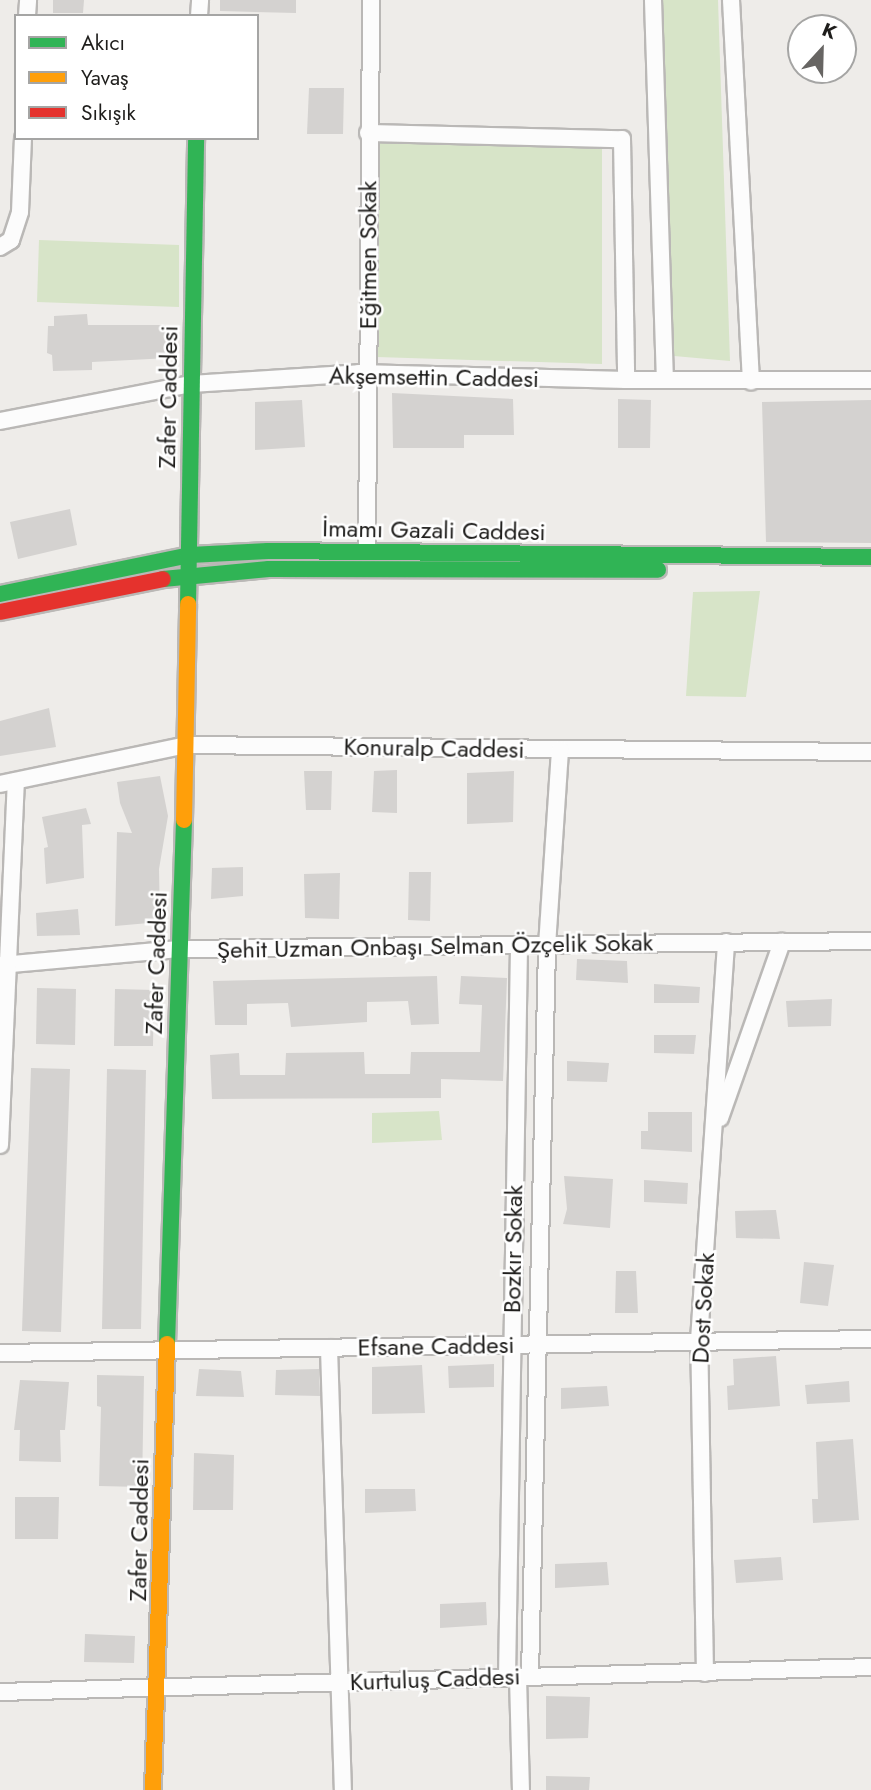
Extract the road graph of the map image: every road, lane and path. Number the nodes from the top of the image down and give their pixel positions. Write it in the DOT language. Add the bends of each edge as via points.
graph roads {
  1 [pos="372,0"];
  2 [pos="653,0"];
  3 [pos="731,0"];
  4 [pos="368,133"];
  5 [pos="23,140"];
  6 [pos="196,140"];
  7 [pos="0,247"];
  8 [pos="368,373"];
  9 [pos="626,380"];
  10 [pos="665,380"];
  11 [pos="871,380"];
  12 [pos="751,381"];
  13 [pos="191,384"];
  14 [pos="0,421"];
  15 [pos="367,552"];
  16 [pos="190,555"];
  17 [pos="871,556"];
  18 [pos="871,572"];
  19 [pos="190,573"];
  20 [pos="0,594"];
  21 [pos="0,612"];
  22 [pos="186,745"];
  23 [pos="560,749"];
  24 [pos="871,752"];
  25 [pos="8,782"];
  26 [pos="871,941"];
  27 [pos="726,942"];
  28 [pos="782,942"];
  29 [pos="547,946"];
  30 [pos="519,947"];
  31 [pos="179,949"];
  32 [pos="3,965"];
  33 [pos="713,1140"];
  34 [pos="0,1144"];
  35 [pos="871,1339"];
  36 [pos="699,1340"];
  37 [pos="538,1344"];
  38 [pos="512,1345"];
  39 [pos="329,1348"];
  40 [pos="167,1351"];
  41 [pos="0,1353"];
  42 [pos="871,1667"];
  43 [pos="705,1673"];
  44 [pos="518,1677"];
  45 [pos="337,1683"];
  46 [pos="158,1689"];
  47 [pos="0,1692"];
  48 [pos="153,1790"];
  49 [pos="343,1790"];
  50 [pos="521,1790"];
  1 -- 4 [label="street, Eğitmen Sokak"];
  2 -- 10 [label="street"];
  3 -- 12 [label="street"];
  4 -- 8 [label="street, Eğitmen Sokak"];
  4 -- 9 [label="street" via="622,139"];
  5 -- 7 [label="street" via="20,212 10,240"];
  6 -- 13 [label="main road, Zafer Caddesi"];
  8 -- 9 [label="street, Akşemsettin Caddesi"];
  8 -- 13 [label="street, Akşemsettin Caddesi"];
  8 -- 15 [label="street, Eğitmen Sokak"];
  9 -- 10 [label="street, Akşemsettin Caddesi"];
  10 -- 12 [label="street, Akşemsettin Caddesi"];
  11 -- 12 [label="street, Akşemsettin Caddesi"];
  13 -- 14 [label="street, Akşemsettin Caddesi"];
  13 -- 16 [label="main road, Zafer Caddesi"];
  15 -- 16 [label="main road, İmamı Gazali Caddesi"];
  15 -- 17 [label="main road, İmamı Gazali Caddesi"];
  16 -- 19 [label="main road, Zafer Caddesi"];
  16 -- 20 [label="main road, İmamı Gazali Caddesi"];
  18 -- 19 [label="main road, İmamı Gazali Caddesi" via="269,569"];
  19 -- 21 [label="main road, İmamı Gazali Caddesi"];
  19 -- 22 [label="main road, Zafer Caddesi"];
  22 -- 23 [label="street, Konuralp Caddesi"];
  22 -- 25 [label="street, Konuralp Caddesi"];
  22 -- 31 [label="main road, Zafer Caddesi"];
  23 -- 24 [label="street, Konuralp Caddesi"];
  23 -- 29 [label="street, Bozkır Sokak"];
  25 -- 32 [label="street"];
  26 -- 28 [label="street, Şehit Uzman Onbaşı Selman Özçelik Sokak"];
  27 -- 28 [label="street, Şehit Uzman Onbaşı Selman Özçelik Sokak"];
  27 -- 29 [label="street, Şehit Uzman Onbaşı Selman Özçelik Sokak"];
  27 -- 33 [label="street, Dost Sokak"];
  28 -- 33 [label="street"];
  29 -- 30 [label="street, Şehit Uzman Onbaşı Selman Özçelik Sokak"];
  29 -- 37 [label="street, Bozkır Sokak"];
  30 -- 31 [label="street, Şehit Uzman Onbaşı Selman Özçelik Sokak"];
  30 -- 38 [label="street, Bozkır Sokak"];
  31 -- 32 [label="street, Şehit Uzman Onbaşı Selman Özçelik Sokak"];
  31 -- 40 [label="main road, Zafer Caddesi"];
  32 -- 34 [label="street"];
  33 -- 36 [label="street, Dost Sokak"];
  35 -- 36 [label="street, Efsane Caddesi"];
  36 -- 37 [label="street, Efsane Caddesi"];
  36 -- 43 [label="street, Dost Sokak"];
  37 -- 38 [label="street, Efsane Caddesi"];
  37 -- 44 [label="street, Bozkır Sokak"];
  38 -- 39 [label="street, Efsane Caddesi"];
  38 -- 44 [label="street, Bozkır Sokak"];
  39 -- 40 [label="street, Efsane Caddesi"];
  39 -- 45 [label="street"];
  40 -- 41 [label="street, Efsane Caddesi"];
  40 -- 46 [label="main road, Zafer Caddesi"];
  42 -- 43 [label="street, Kurtuluş Caddesi"];
  43 -- 44 [label="street, Kurtuluş Caddesi"];
  44 -- 45 [label="street, Kurtuluş Caddesi"];
  44 -- 50 [label="street"];
  45 -- 46 [label="street, Kurtuluş Caddesi"];
  45 -- 49 [label="street"];
  46 -- 47 [label="street, Kurtuluş Caddesi"];
  46 -- 48 [label="main road, Zafer Caddesi"];
}
